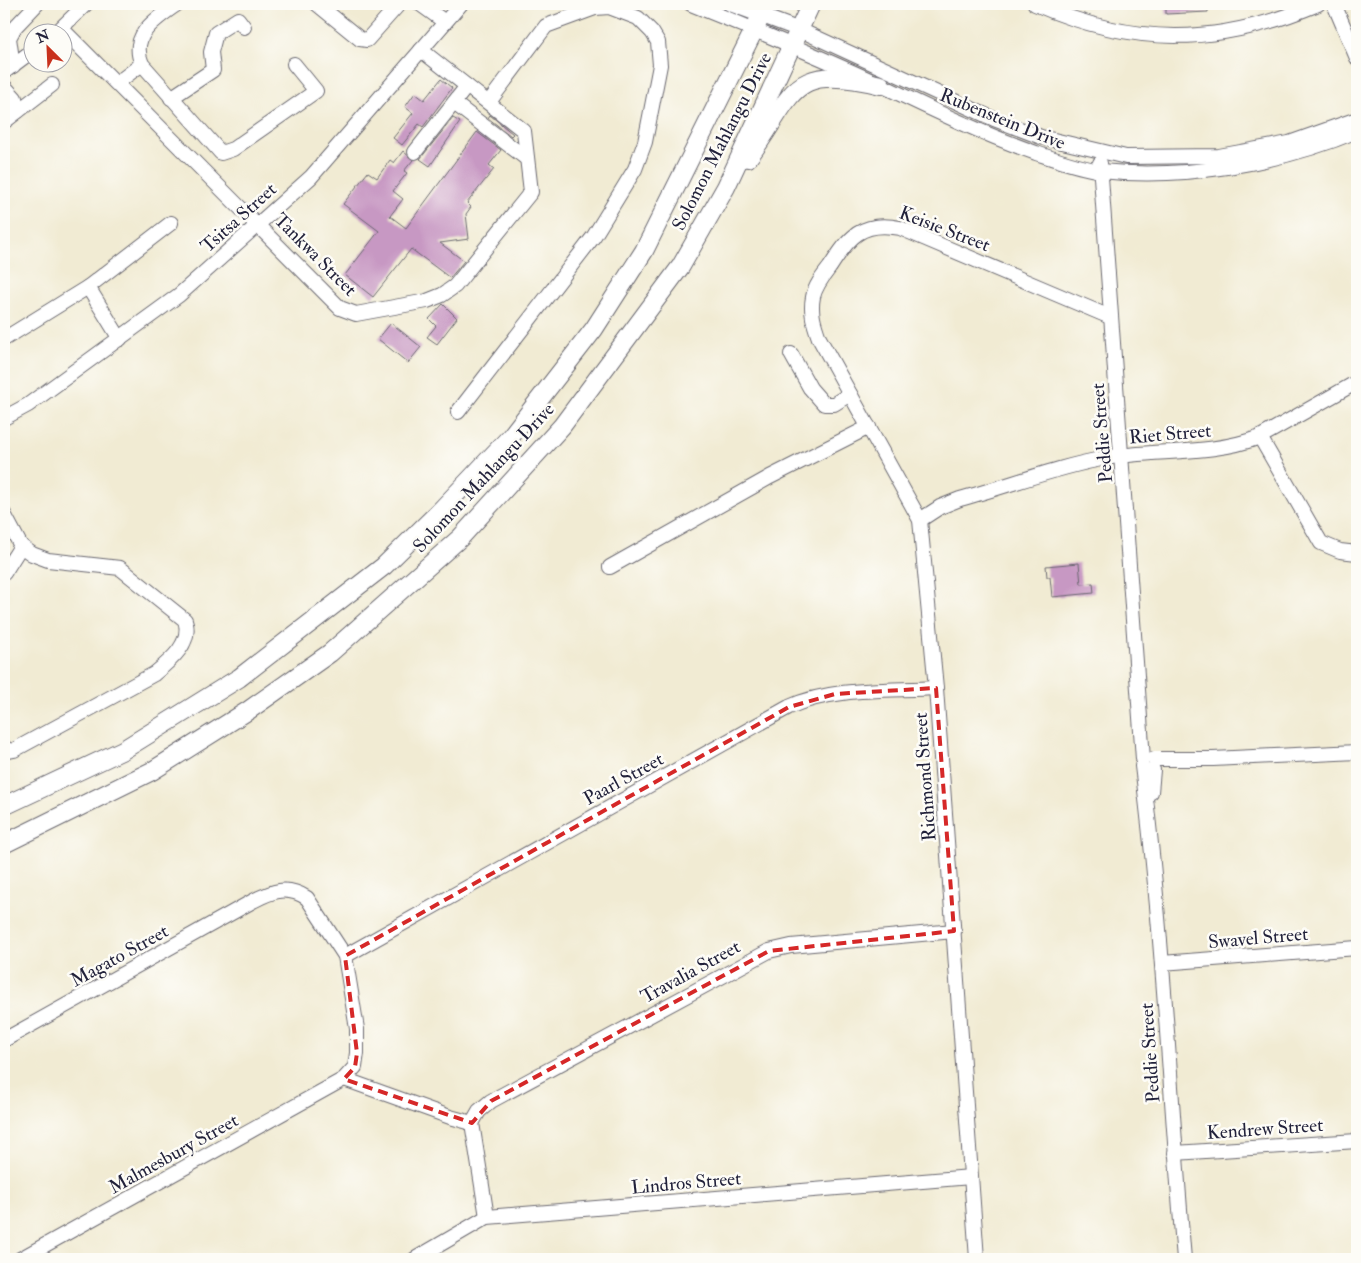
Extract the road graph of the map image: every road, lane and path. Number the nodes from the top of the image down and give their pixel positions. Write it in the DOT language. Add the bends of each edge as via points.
graph roads {
  1 [pos="37,4"];
  2 [pos="86,4"];
  3 [pos="177,4"];
  4 [pos="318,4"];
  5 [pos="399,4"];
  6 [pos="420,4"];
  7 [pos="461,4"];
  8 [pos="691,4"];
  9 [pos="730,4"];
  10 [pos="811,4"];
  11 [pos="1034,4"];
  12 [pos="1318,4"];
  13 [pos="1334,4"];
  14 [pos="761,16"];
  15 [pos="68,22"];
  16 [pos="445,22"];
  17 [pos="244,27"];
  18 [pos="800,30"];
  19 [pos="72,43"];
  20 [pos="793,46"];
  21 [pos="421,50"];
  22 [pos="22,58"];
  23 [pos="1357,58"];
  24 [pos="142,64"];
  25 [pos="294,64"];
  26 [pos="8,69"];
  27 [pos="116,83"];
  28 [pos="52,85"];
  29 [pos="881,85"];
  30 [pos="4,86"];
  31 [pos="467,86"];
  32 [pos="171,98"];
  33 [pos="489,102"];
  34 [pos="454,103"];
  35 [pos="18,111"];
  36 [pos="1357,119"];
  37 [pos="4,122"];
  38 [pos="1357,131"];
  39 [pos="415,152"];
  40 [pos="1100,152"];
  41 [pos="528,159"];
  42 [pos="1100,171"];
  43 [pos="726,187"];
  44 [pos="171,223"];
  45 [pos="258,224"];
  46 [pos="88,287"];
  47 [pos="1110,317"];
  48 [pos="812,318"];
  49 [pos="4,339"];
  50 [pos="120,339"];
  51 [pos="791,354"];
  52 [pos="1357,382"];
  53 [pos="850,394"];
  54 [pos="458,412"];
  55 [pos="4,418"];
  56 [pos="869,427"];
  57 [pos="1260,437"];
  58 [pos="1122,456"];
  59 [pos="4,514"];
  60 [pos="920,520"];
  61 [pos="21,546"];
  62 [pos="1357,553"];
  63 [pos="610,567"];
  64 [pos="4,573"];
  65 [pos="936,688"];
  66 [pos="4,747"];
  67 [pos="1357,752"];
  68 [pos="1150,763"];
  69 [pos="4,806"];
  70 [pos="4,844"];
  71 [pos="954,931"];
  72 [pos="1357,948"];
  73 [pos="345,956"];
  74 [pos="1162,963"];
  75 [pos="4,1040"];
  76 [pos="344,1079"];
  77 [pos="472,1123"];
  78 [pos="1357,1141"];
  79 [pos="1175,1153"];
  80 [pos="971,1177"];
  81 [pos="487,1217"];
  82 [pos="20,1259"];
  83 [pos="415,1259"];
  84 [pos="977,1259"];
  85 [pos="1184,1259"];
  1 -- 26 [label="street" via="8,38"];
  2 -- 15 [label="street"];
  3 -- 24 [label="street" via="142,33 139,45"];
  4 -- 5 [label="street" via="360,39 367,40"];
  6 -- 16 [label="street"];
  7 -- 16 [label="street, Tsitsa Street"];
  8 -- 14 [label="street"];
  9 -- 14 [label="street"];
  10 -- 18 [label="main road, Solomon Mahlangu Drive"];
  11 -- 12 [label="street" via="1105,29 1166,36 1240,30 1272,22"];
  13 -- 23 [label="street"];
  14 -- 18 [label="street, Rubenstein Drive"];
  14 -- 20 [label="street, Rubenstein Drive"];
  14 -- 69 [label="main road, Solomon Mahlangu Drive" via="644,251 594,329 510,436 440,511 384,566 238,678 122,750"];
  16 -- 21 [label="street, Tsitsa Street"];
  17 -- 32 [label="street" via="238,19 216,33 211,52 212,70"];
  18 -- 20 [label="main road, Solomon Mahlangu Drive"];
  18 -- 40 [label="street, Rubenstein Drive" via="994,119 1041,137"];
  19 -- 27 [label="street, Tankwa Street"];
  20 -- 29 [label="street, Rubenstein Drive"];
  20 -- 43 [label="main road, Solomon Mahlangu Drive"];
  21 -- 31 [label="street, Tankwa Street"];
  21 -- 45 [label="street, Tsitsa Street" via="327,160"];
  22 -- 26 [label="street"];
  24 -- 27 [label="street"];
  24 -- 32 [label="street"];
  25 -- 32 [label="street" via="316,91 226,152 218,151"];
  27 -- 45 [label="street, Tankwa Street"];
  28 -- 35 [label="street"];
  29 -- 42 [label="street, Rubenstein Drive" via="1006,142 1061,162"];
  29 -- 43 [label="main road" via="827,76 806,81 789,96"];
  30 -- 35 [label="street" via="15,98"];
  31 -- 33 [label="street, Tankwa Street"];
  31 -- 34 [label="street"];
  33 -- 41 [label="street, Tankwa Street" via="524,131"];
  33 -- 54 [label="street" via="546,26 578,14 595,8 618,10 638,18 658,42 660,65 645,142 635,169 594,236"];
  34 -- 39 [label="street"];
  34 -- 41 [label="street"];
  35 -- 37 [label="street"];
  36 -- 40 [label="street, Rubenstein Drive" via="1289,143 1218,156 1135,157"];
  38 -- 42 [label="street, Rubenstein Drive" via="1310,148 1223,166 1141,173"];
  40 -- 42 [label="street, Peddie Street"];
  41 -- 45 [label="street, Tankwa Street" via="529,195 455,286 427,301 356,314 347,312"];
  42 -- 47 [label="street, Peddie Street"];
  43 -- 70 [label="main road, Solomon Mahlangu Drive" via="681,266 606,368 562,426 460,538 330,653 249,710 152,771"];
  44 -- 46 [label="street"];
  45 -- 50 [label="street, Tsitsa Street" via="179,294"];
  46 -- 49 [label="street"];
  46 -- 50 [label="street"];
  47 -- 48 [label="street, Keisie Street" via="900,228 886,225 863,229 854,234 842,249 818,283 813,295"];
  47 -- 58 [label="street, Peddie Street"];
  48 -- 53 [label="street, Richmond Street" via="819,338"];
  50 -- 55 [label="street, Tsitsa Street"];
  51 -- 53 [label="street" via="810,388 824,404 834,404"];
  52 -- 57 [label="street, Riet Street"];
  53 -- 56 [label="street, Richmond Street"];
  56 -- 60 [label="street, Richmond Street"];
  56 -- 63 [label="street" via="770,477"];
  57 -- 58 [label="street, Riet Street" via="1235,446"];
  57 -- 62 [label="street" via="1321,543 1340,551"];
  58 -- 60 [label="street, Riet Street" via="960,499"];
  58 -- 68 [label="street, Peddie Street" via="1140,727"];
  59 -- 61 [label="street"];
  60 -- 65 [label="street, Richmond Street"];
  61 -- 64 [label="street"];
  61 -- 66 [label="street" via="48,560 120,568 185,620 187,636 167,664 154,674 14,750"];
  65 -- 71 [label="street, Richmond Street"];
  65 -- 73 [label="street, Paarl Street" via="835,694 789,707"];
  67 -- 68 [label="street"];
  68 -- 74 [label="street, Peddie Street" via="1152,845"];
  71 -- 77 [label="street, Travalia Street" via="791,946 769,951 492,1101 479,1111"];
  71 -- 80 [label="street, Richmond Street"];
  72 -- 74 [label="street, Swavel Street"];
  73 -- 75 [label="street, Magato Street" via="307,898 282,889 253,901"];
  73 -- 76 [label="street" via="358,1053 355,1067"];
  74 -- 79 [label="street, Peddie Street"];
  76 -- 77 [label="street"];
  76 -- 82 [label="street, Malmesbury Street"];
  77 -- 81 [label="street"];
  78 -- 79 [label="street, Kendrew Street"];
  79 -- 85 [label="street, Peddie Street"];
  80 -- 81 [label="street, Lindros Street"];
  80 -- 84 [label="street, Richmond Street"];
  81 -- 83 [label="street, Lindros Street"];
}
